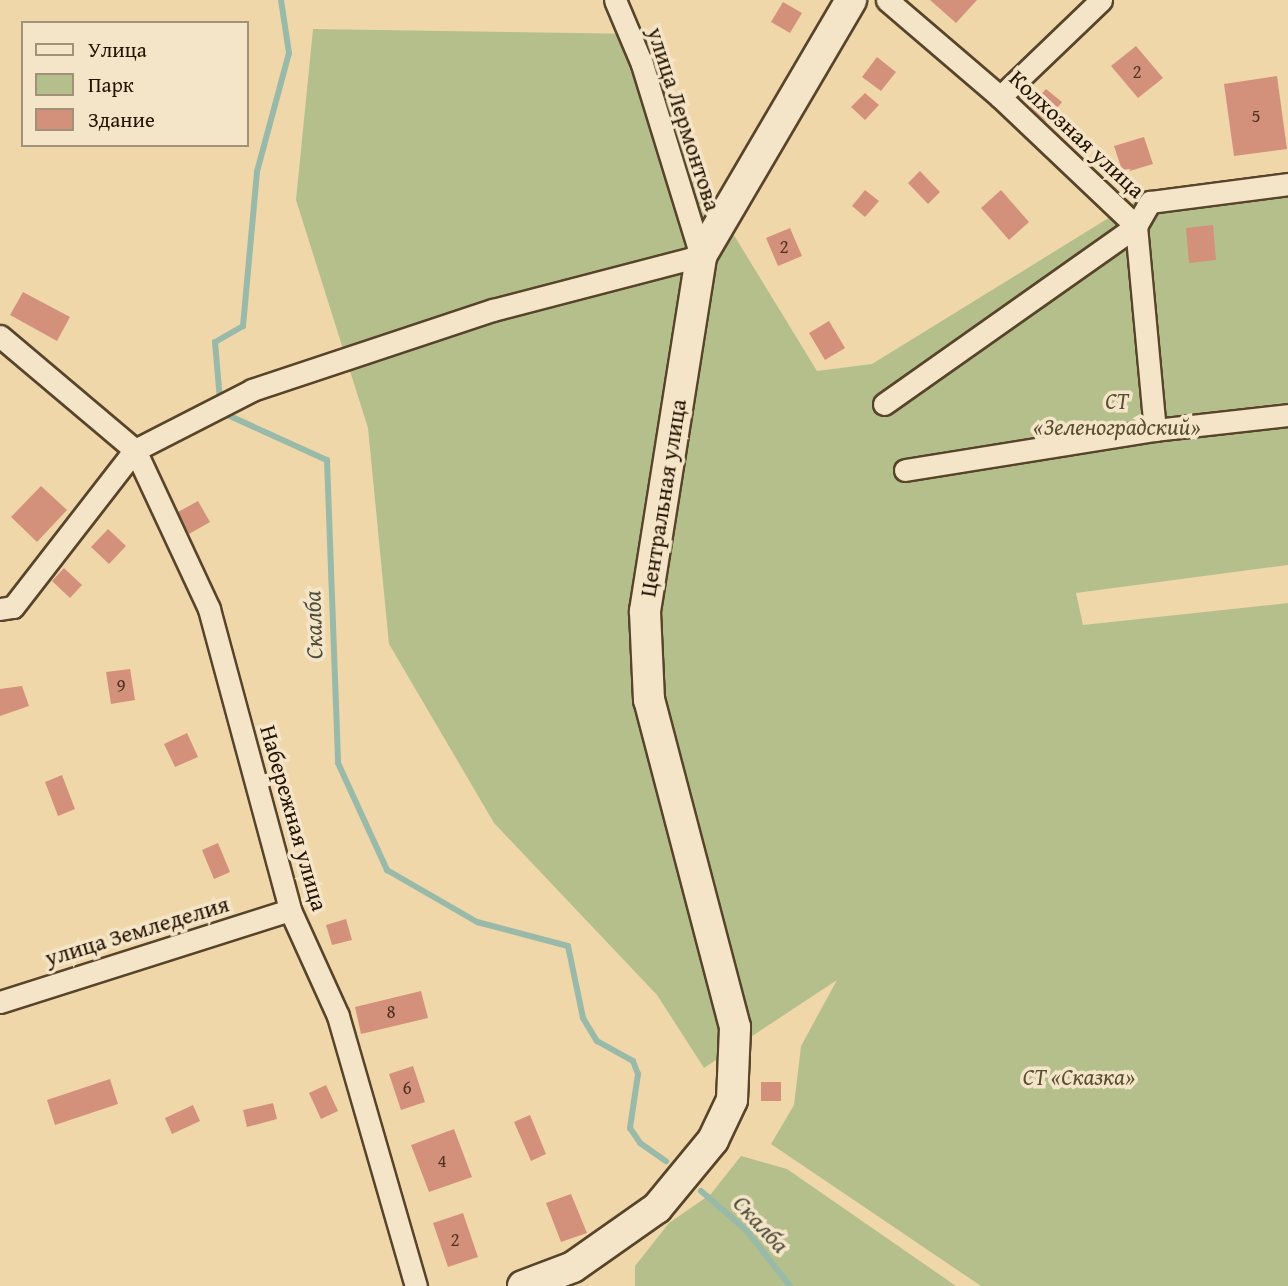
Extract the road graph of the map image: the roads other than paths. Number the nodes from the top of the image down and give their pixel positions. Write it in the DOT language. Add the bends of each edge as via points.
graph roads {
  1 [pos="615,0"];
  2 [pos="851,0"];
  3 [pos="887,0"];
  4 [pos="1101,0"];
  5 [pos="1000,97"];
  6 [pos="1288,184"];
  7 [pos="1136,226"];
  8 [pos="701,256"];
  9 [pos="0,336"];
  10 [pos="884,404"];
  11 [pos="1288,415"];
  12 [pos="1155,430"];
  13 [pos="135,450"];
  14 [pos="905,470"];
  15 [pos="0,609"];
  16 [pos="290,910"];
  17 [pos="0,1002"];
  18 [pos="415,1286"];
  19 [pos="523,1286"];
  1 -- 8 [label="street, улица Лермонтова" via="642,64"];
  2 -- 8 [label="street, Центральная улица"];
  3 -- 5 [label="street, Колхозная улица"];
  4 -- 5 [label="street"];
  5 -- 7 [label="street, Колхозная улица"];
  6 -- 7 [label="street, Колхозная улица" via="1150,202"];
  7 -- 10 [label="street"];
  7 -- 12 [label="street"];
  8 -- 13 [label="street" via="493,310 252,390"];
  8 -- 19 [label="street, Центральная улица" via="645,611 649,700 735,1027 732,1100 713,1140 657,1208 573,1267"];
  9 -- 13 [label="street"];
  11 -- 12 [label="street"];
  12 -- 14 [label="street"];
  13 -- 15 [label="street" via="13,607"];
  13 -- 16 [label="street, Набережная улица" via="209,609"];
  16 -- 17 [label="street, улица Земледелия"];
  16 -- 18 [label="street, Набережная улица" via="338,1016"];
}
